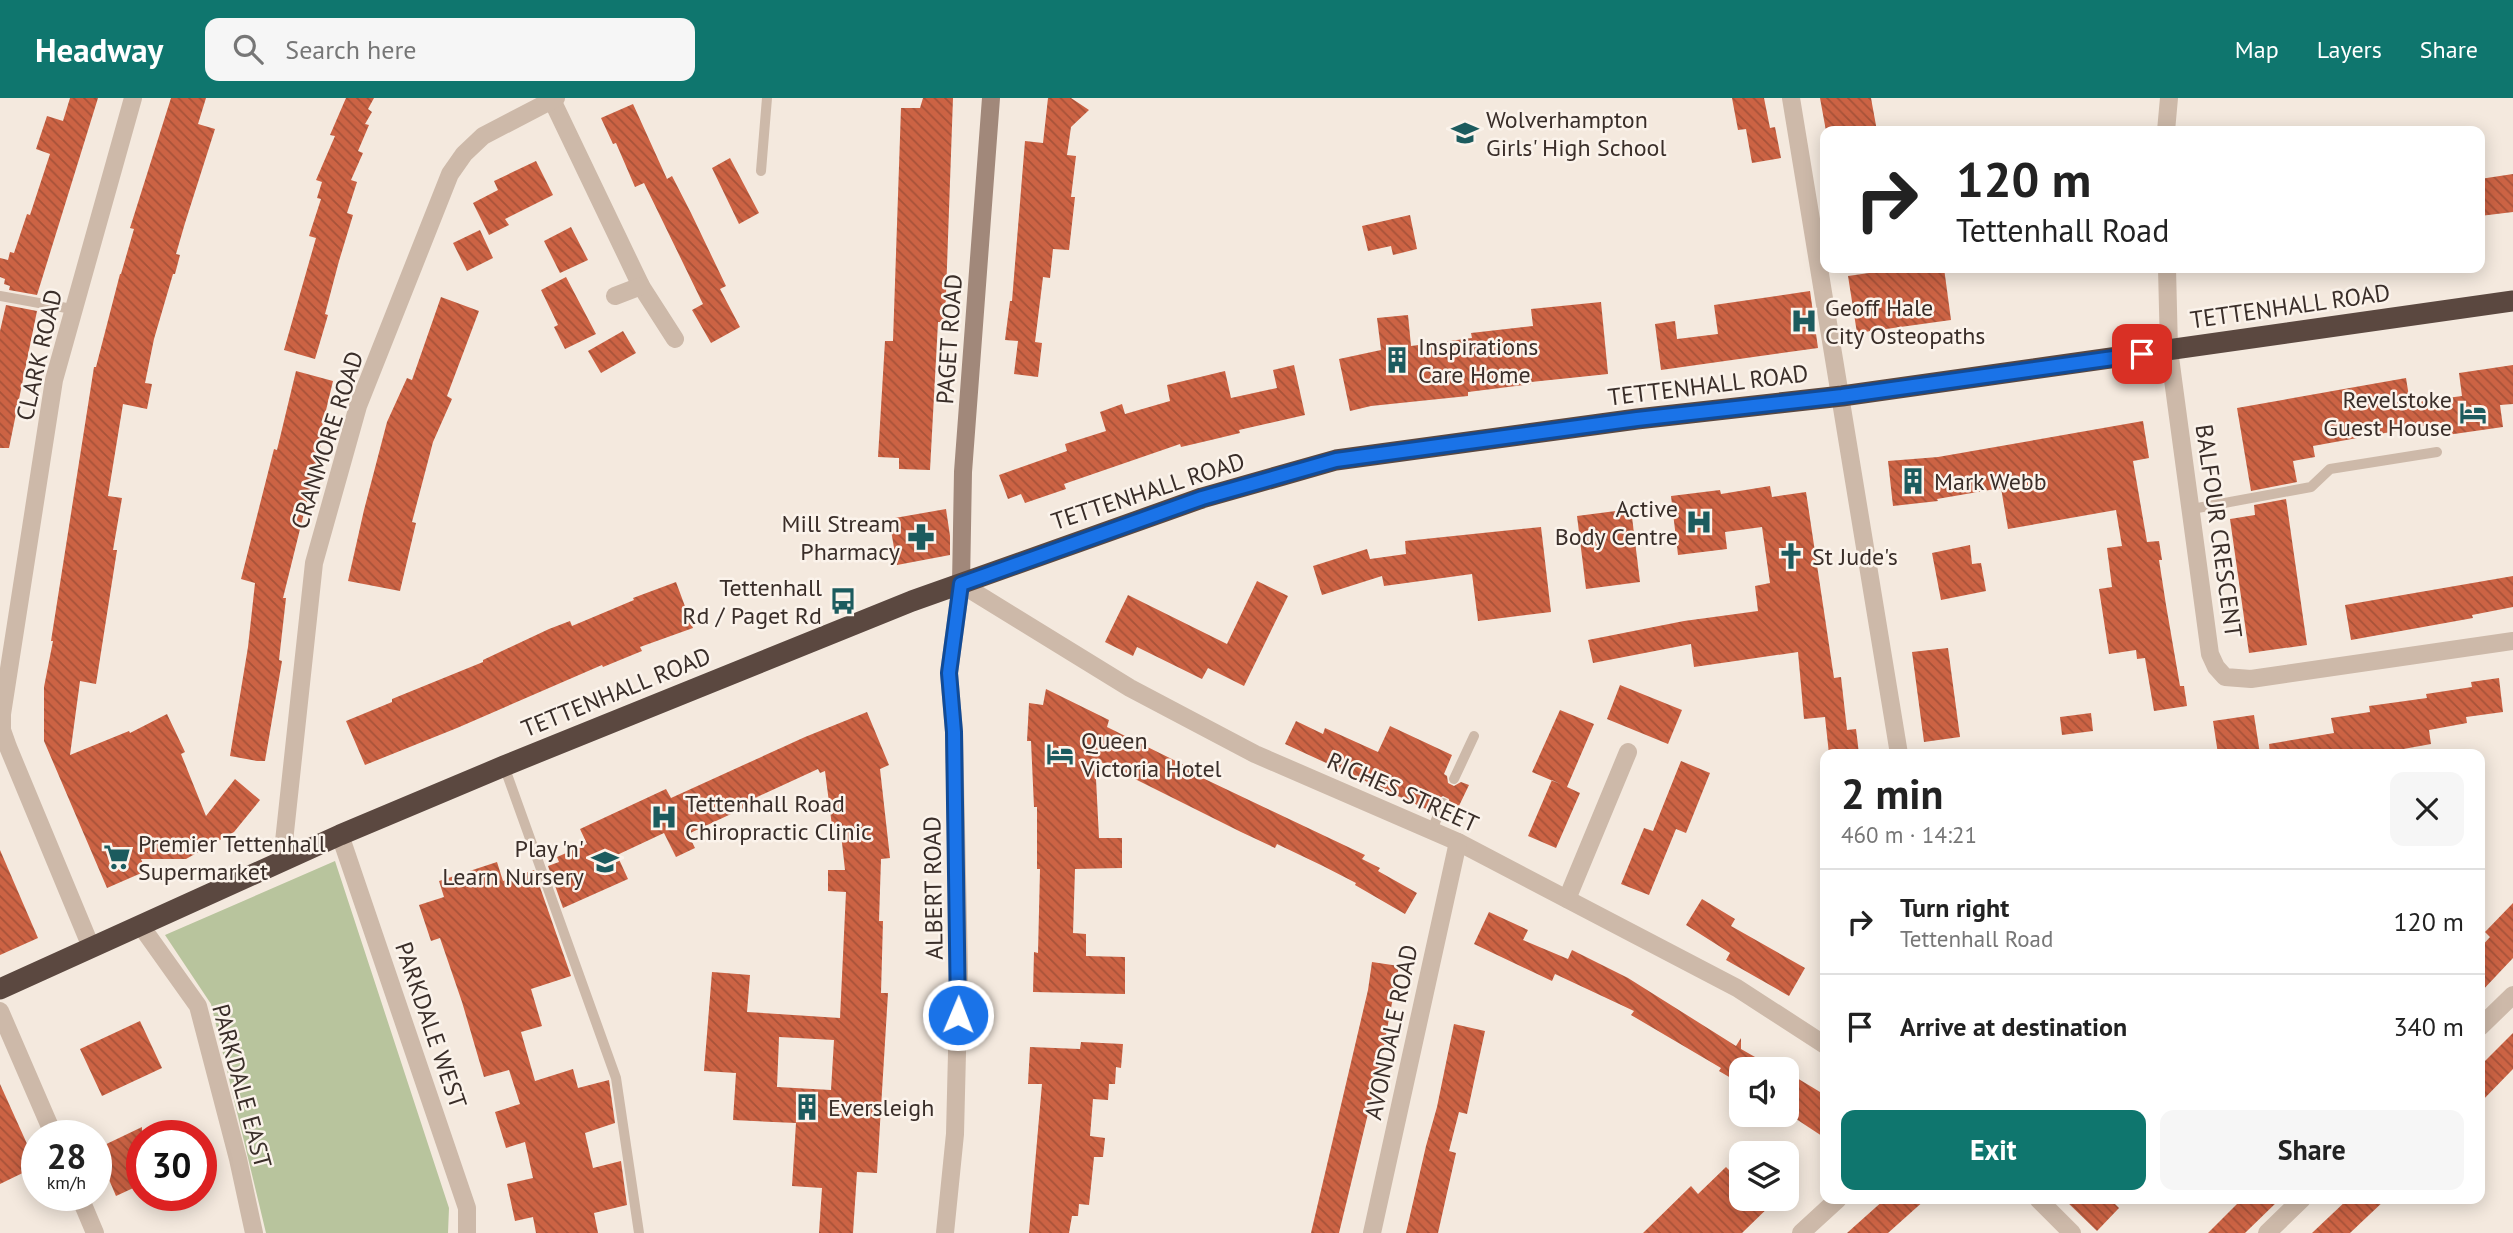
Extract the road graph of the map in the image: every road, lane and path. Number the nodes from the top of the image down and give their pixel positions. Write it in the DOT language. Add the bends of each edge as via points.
graph roads {
  1 [pos="133,98"];
  2 [pos="767,98"];
  3 [pos="991,98"];
  4 [pos="1791,98"];
  5 [pos="2169,98"];
  6 [pos="554,99"];
  7 [pos="2166,126"];
  8 [pos="761,171"];
  9 [pos="1820,267"];
  10 [pos="1821,273"];
  11 [pos="2167,273"];
  12 [pos="641,286"];
  13 [pos="0,296"];
  14 [pos="615,296"];
  15 [pos="2513,300"];
  16 [pos="72,309"];
  17 [pos="675,339"];
  18 [pos="2169,350"];
  19 [pos="1842,396"];
  20 [pos="2437,452"];
  21 [pos="2192,509"];
  22 [pos="961,584"];
  23 [pos="2513,641"];
  24 [pos="1,714"];
  25 [pos="1474,736"];
  26 [pos="1898,749"];
  27 [pos="1628,752"];
  28 [pos="504,766"];
  29 [pos="1454,779"];
  30 [pos="1443,803"];
  31 [pos="1432,830"];
  32 [pos="340,835"];
  33 [pos="1458,842"];
  34 [pos="282,860"];
  35 [pos="1567,899"];
  36 [pos="141,926"];
  37 [pos="91,947"];
  38 [pos="0,989"];
  39 [pos="2513,995"];
  40 [pos="0,1011"];
  41 [pos="2485,1022"];
  42 [pos="1820,1042"];
  43 [pos="47,1120"];
  44 [pos="1833,1204"];
  45 [pos="2043,1204"];
  46 [pos="2297,1204"];
  47 [pos="86,1211"];
  48 [pos="95,1233"];
  49 [pos="254,1233"];
  50 [pos="467,1233"];
  51 [pos="639,1233"];
  52 [pos="945,1233"];
  53 [pos="1372,1233"];
  54 [pos="1801,1233"];
  55 [pos="2072,1233"];
  56 [pos="2267,1233"];
  1 -- 16 [label="street, CLARK ROAD"];
  2 -- 8 [label="lane"];
  3 -- 22 [label="street, PAGET ROAD" via="963,472"];
  4 -- 9 [label="street"];
  5 -- 7 [label="street"];
  6 -- 12 [label="street, CRANMORE ROAD"];
  6 -- 34 [label="street, CRANMORE ROAD" via="483,136 450,174 358,405 314,563"];
  10 -- 19 [label="street"];
  11 -- 18 [label="street, BALFOUR CRESCENT"];
  12 -- 14 [label="street"];
  12 -- 17 [label="street, CRANMORE ROAD"];
  13 -- 16 [label="lane"];
  15 -- 18 [label="highway, TETTENHALL ROAD"];
  16 -- 24 [label="street, CLARK ROAD" via="54,380"];
  18 -- 19 [label="highway, TETTENHALL ROAD"];
  18 -- 21 [label="street, BALFOUR CRESCENT"];
  19 -- 22 [label="highway, TETTENHALL ROAD" via="1336,460 1202,498"];
  19 -- 26 [label="street"];
  20 -- 21 [label="lane" via="2330,469 2311,487"];
  21 -- 23 [label="street, BALFOUR CRESCENT" via="2210,654 2225,677 2251,679"];
  22 -- 28 [label="highway, TETTENHALL ROAD"];
  22 -- 31 [label="street, RICHES STREET" via="1130,688 1232,742"];
  22 -- 52 [label="street, ALBERT ROAD" via="949,673 959,971 955,1134"];
  24 -- 37 [label="street, CLARK ROAD" via="8,747"];
  25 -- 29 [label="lane"];
  27 -- 35 [label="street"];
  28 -- 32 [label="highway, TETTENHALL ROAD"];
  28 -- 51 [label="lane" via="616,1077"];
  30 -- 31 [label="lane"];
  31 -- 33 [label="street, RICHES STREET"];
  32 -- 34 [label="highway, TETTENHALL ROAD"];
  32 -- 50 [label="street, PARKDALE WEST" via="467,1208"];
  33 -- 35 [label="street, RICHES STREET"];
  33 -- 53 [label="street, AVONDALE ROAD"];
  34 -- 36 [label="highway, TETTENHALL ROAD"];
  35 -- 42 [label="street, RICHES STREET" via="1737,988"];
  36 -- 37 [label="highway, TETTENHALL ROAD"];
  36 -- 49 [label="street, PARKDALE EAST" via="198,1006"];
  37 -- 38 [label="highway, TETTENHALL ROAD"];
  39 -- 41 [label="street"];
  40 -- 43 [label="street"];
  44 -- 54 [label="street"];
  45 -- 55 [label="street"];
  46 -- 56 [label="street"];
  47 -- 48 [label="street"];
}
